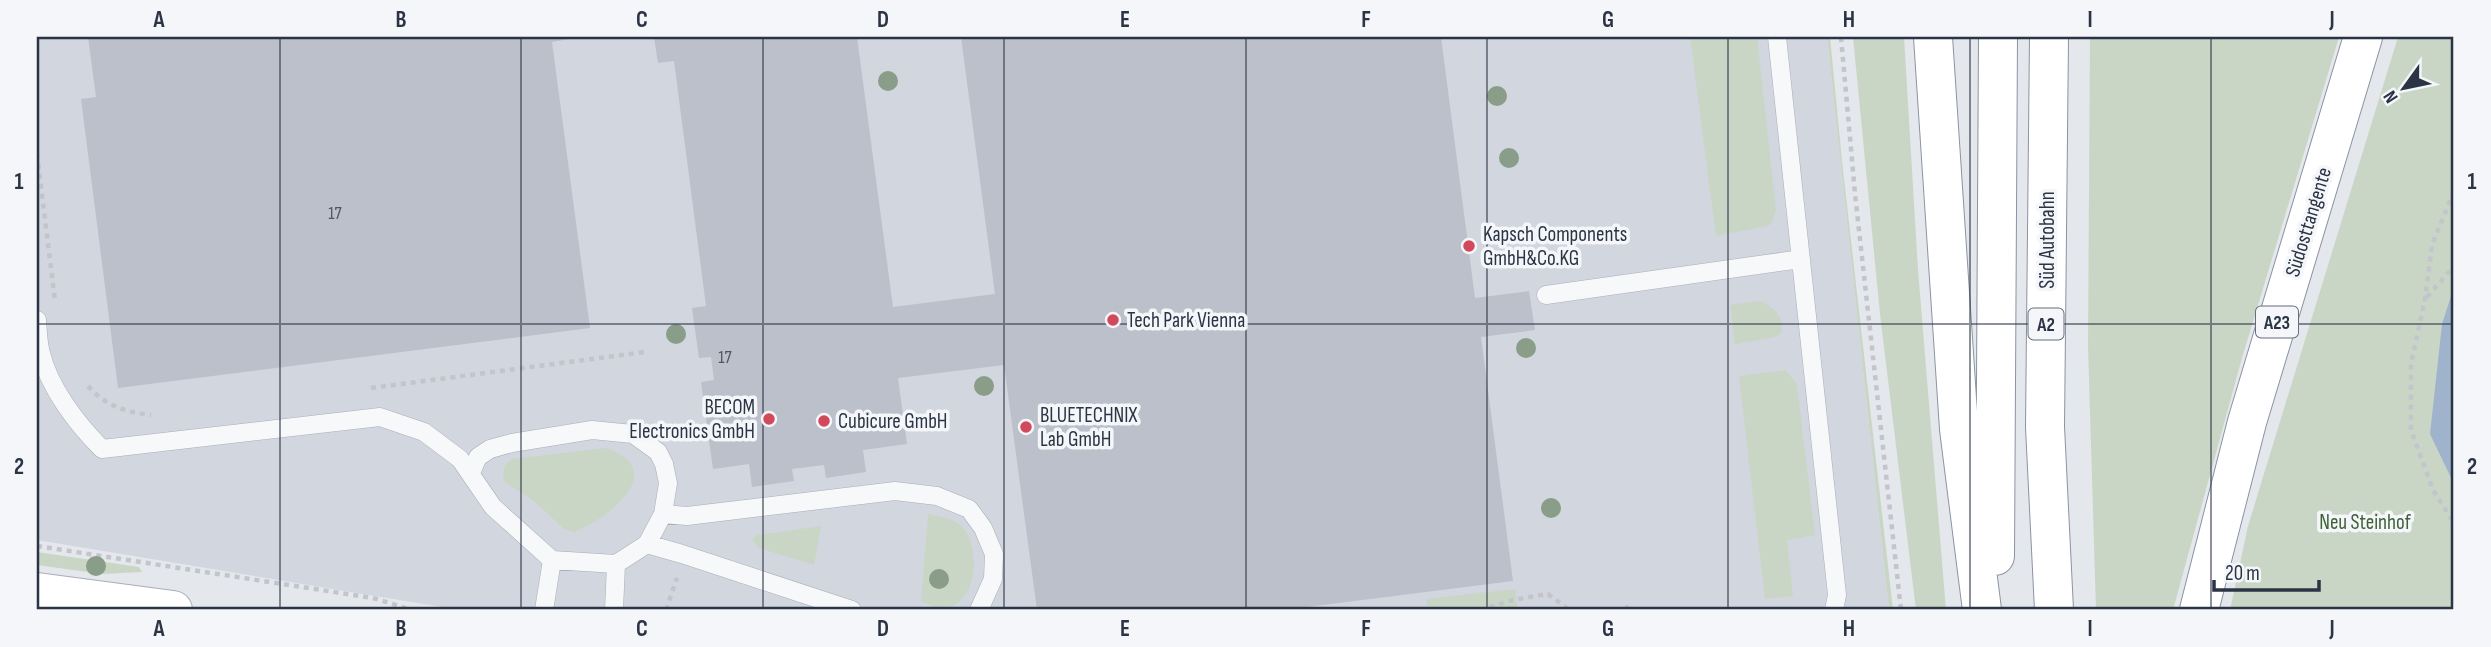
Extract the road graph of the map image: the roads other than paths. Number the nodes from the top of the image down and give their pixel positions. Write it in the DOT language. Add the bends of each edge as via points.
graph roads {
  1 [pos="1777,37"];
  2 [pos="1933,37"];
  3 [pos="1998,37"];
  4 [pos="2049,37"];
  5 [pos="2363,37"];
  6 [pos="1801,259"];
  7 [pos="1546,295"];
  8 [pos="37,320"];
  9 [pos="471,472"];
  10 [pos="663,514"];
  11 [pos="647,544"];
  12 [pos="552,560"];
  13 [pos="616,564"];
  14 [pos="37,592"];
  15 [pos="173,610"];
  16 [pos="544,610"];
  17 [pos="614,610"];
  18 [pos="852,610"];
  19 [pos="979,610"];
  20 [pos="1834,610"];
  21 [pos="1982,610"];
  22 [pos="1995,610"];
  23 [pos="2054,610"];
  24 [pos="2199,610"];
  1 -- 6 [label="lane"];
  2 -- 21 [label="main road" via="1959,429"];
  3 -- 22 [label="main road"];
  4 -- 23 [label="main road, Süd Autobahn / A2" via="2045,427"];
  5 -- 24 [label="main road, Südosttangente / A23" via="2247,422"];
  6 -- 7 [label="lane"];
  6 -- 20 [label="lane" via="1837,594"];
  8 -- 9 [label="lane" via="41,354 54,383 78,425 102,449 380,417 424,432"];
  9 -- 10 [label="lane" via="478,457 512,443 592,430 633,434 658,452 664,464 668,483"];
  9 -- 12 [label="lane" via="493,507"];
  10 -- 11 [label="lane"];
  10 -- 19 [label="lane" via="687,516 895,491 937,496 969,509 994,554 993,579"];
  11 -- 13 [label="lane"];
  11 -- 18 [label="lane"];
  12 -- 13 [label="lane"];
  12 -- 16 [label="lane"];
  13 -- 17 [label="lane"];
  14 -- 15 [label="main road"];
}
